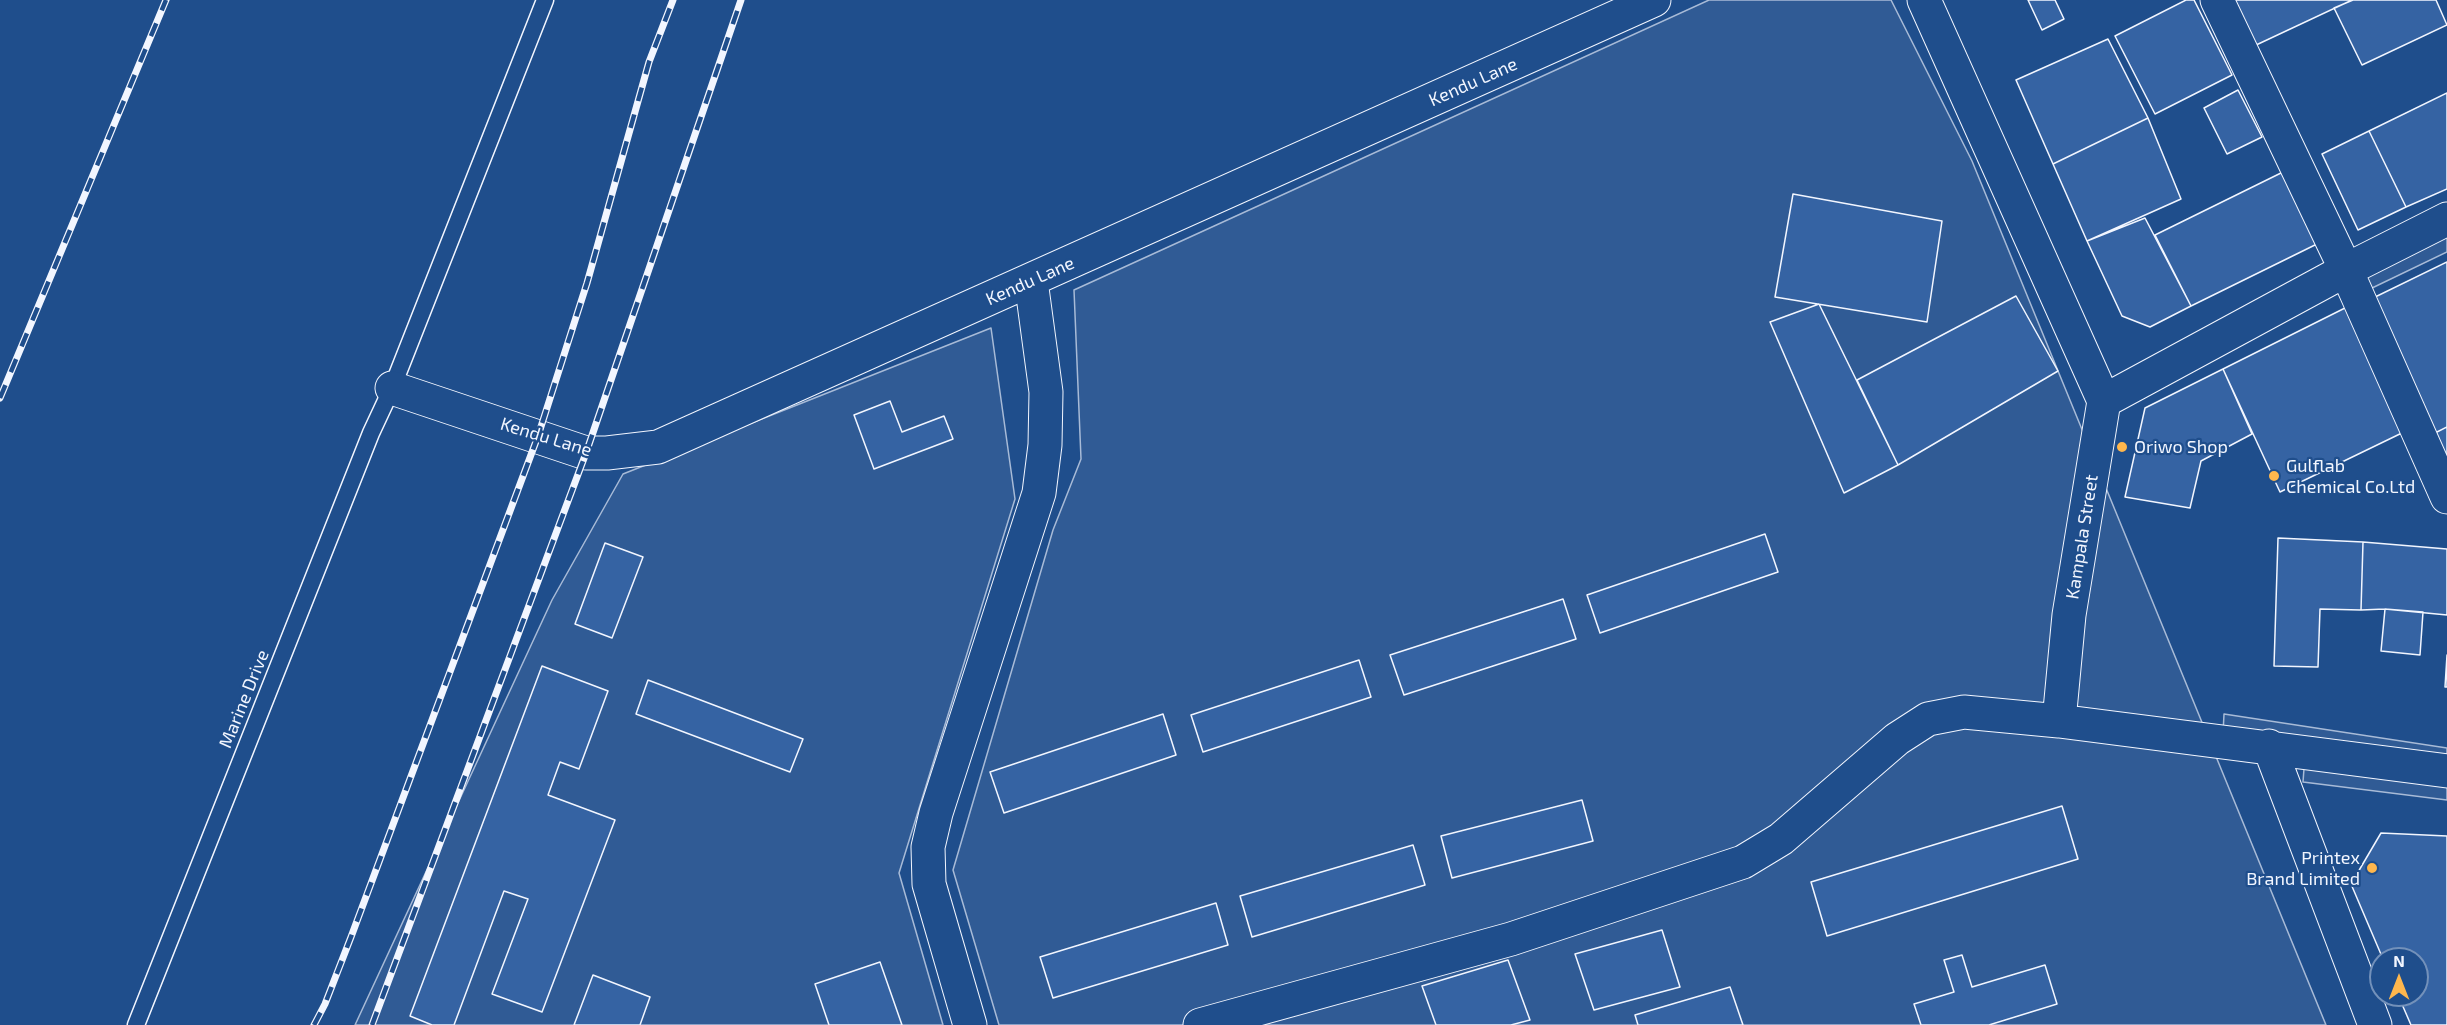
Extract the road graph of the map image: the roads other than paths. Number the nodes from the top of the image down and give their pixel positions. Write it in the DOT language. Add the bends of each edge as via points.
graph roads {
  1 [pos="545,0"];
  2 [pos="1654,0"];
  3 [pos="1924,0"];
  4 [pos="2217,0"];
  5 [pos="2447,219"];
  6 [pos="2346,270"];
  7 [pos="1031,281"];
  8 [pos="392,388"];
  9 [pos="2104,401"];
  10 [pos="2447,497"];
  11 [pos="2059,721"];
  12 [pos="2269,746"];
  13 [pos="2447,771"];
  14 [pos="136,1025"];
  15 [pos="970,1025"];
  16 [pos="1200,1025"];
  17 [pos="2375,1025"];
  1 -- 8 [label="lane, Marine Drive"];
  2 -- 7 [label="street, Kendu Lane"];
  3 -- 9 [label="street"];
  4 -- 6 [label="street"];
  5 -- 6 [label="street"];
  6 -- 9 [label="street"];
  6 -- 10 [label="street"];
  7 -- 8 [label="street, Kendu Lane" via="658,447 586,453"];
  7 -- 15 [label="street" via="1046,392 1039,493 928,847 929,884"];
  8 -- 14 [label="lane, Marine Drive" via="370,433"];
  9 -- 11 [label="street, Kampala Street" via="2069,615"];
  11 -- 12 [label="street"];
  11 -- 16 [label="street" via="1964,712 1928,718 1897,738 1781,839 1743,862 1511,939"];
  12 -- 13 [label="street"];
  12 -- 17 [label="street"];
}
